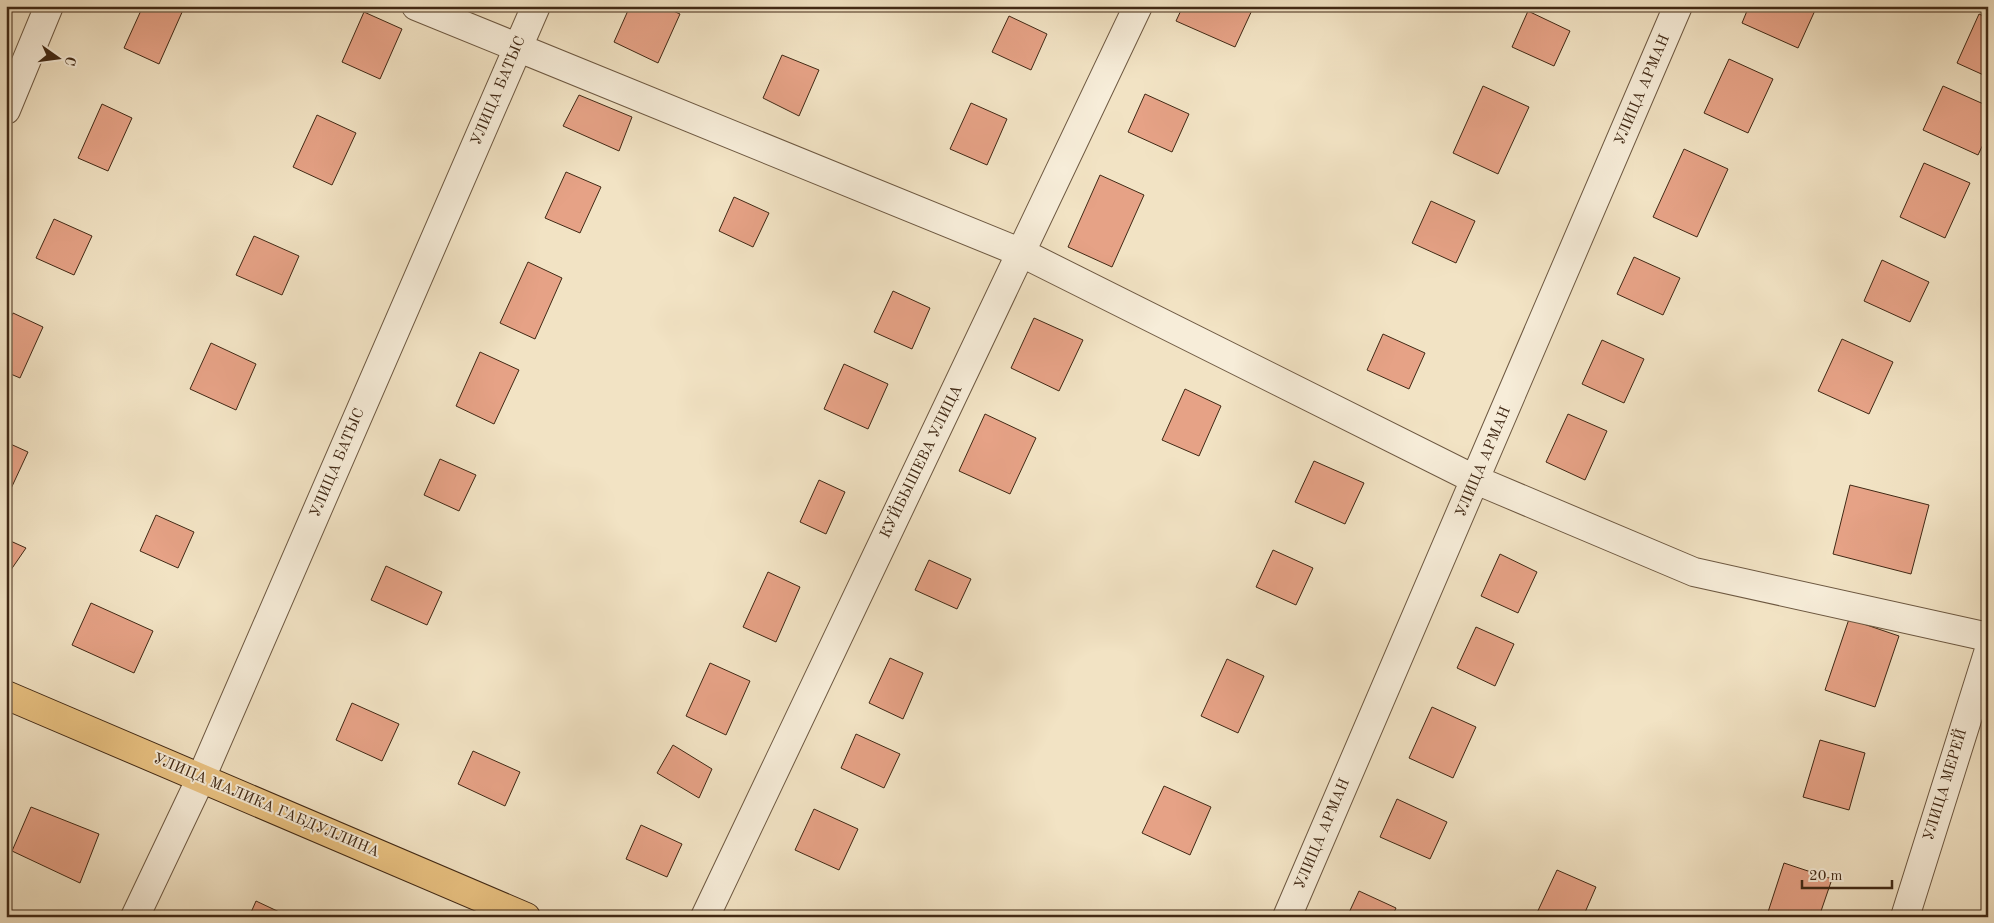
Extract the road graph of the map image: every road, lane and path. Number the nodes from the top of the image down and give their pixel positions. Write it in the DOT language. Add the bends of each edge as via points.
graph roads {
  1 [pos="48,6"];
  2 [pos="416,6"];
  3 [pos="536,6"];
  4 [pos="1138,6"];
  5 [pos="1678,6"];
  6 [pos="517,49"];
  7 [pos="6,110"];
  8 [pos="1022,253"];
  9 [pos="1476,480"];
  10 [pos="1988,638"];
  11 [pos="1988,654"];
  12 [pos="6,695"];
  13 [pos="201,778"];
  14 [pos="135,917"];
  15 [pos="526,917"];
  16 [pos="705,917"];
  17 [pos="1286,917"];
  18 [pos="1905,917"];
  1 -- 7 [label="street"];
  2 -- 6 [label="street"];
  3 -- 6 [label="street, УЛИЦА БАТЫС"];
  4 -- 8 [label="street, КУЙБЫШЕВА УЛИЦА"];
  5 -- 9 [label="street, УЛИЦА АРМАН"];
  6 -- 8 [label="street"];
  6 -- 13 [label="street, УЛИЦА БАТЫС"];
  8 -- 9 [label="street"];
  8 -- 16 [label="street, КУЙБЫШЕВА УЛИЦА"];
  9 -- 10 [label="street" via="1694,572"];
  9 -- 17 [label="street, УЛИЦА АРМАН"];
  11 -- 18 [label="street, УЛИЦА МЕРЕЙ"];
  12 -- 13 [label="main road, УЛИЦА МАЛИКА ГАБДУЛЛИНА"];
  13 -- 14 [label="street, УЛИЦА БАТЫС"];
  13 -- 15 [label="main road, УЛИЦА МАЛИКА ГАБДУЛЛИНА"];
}
